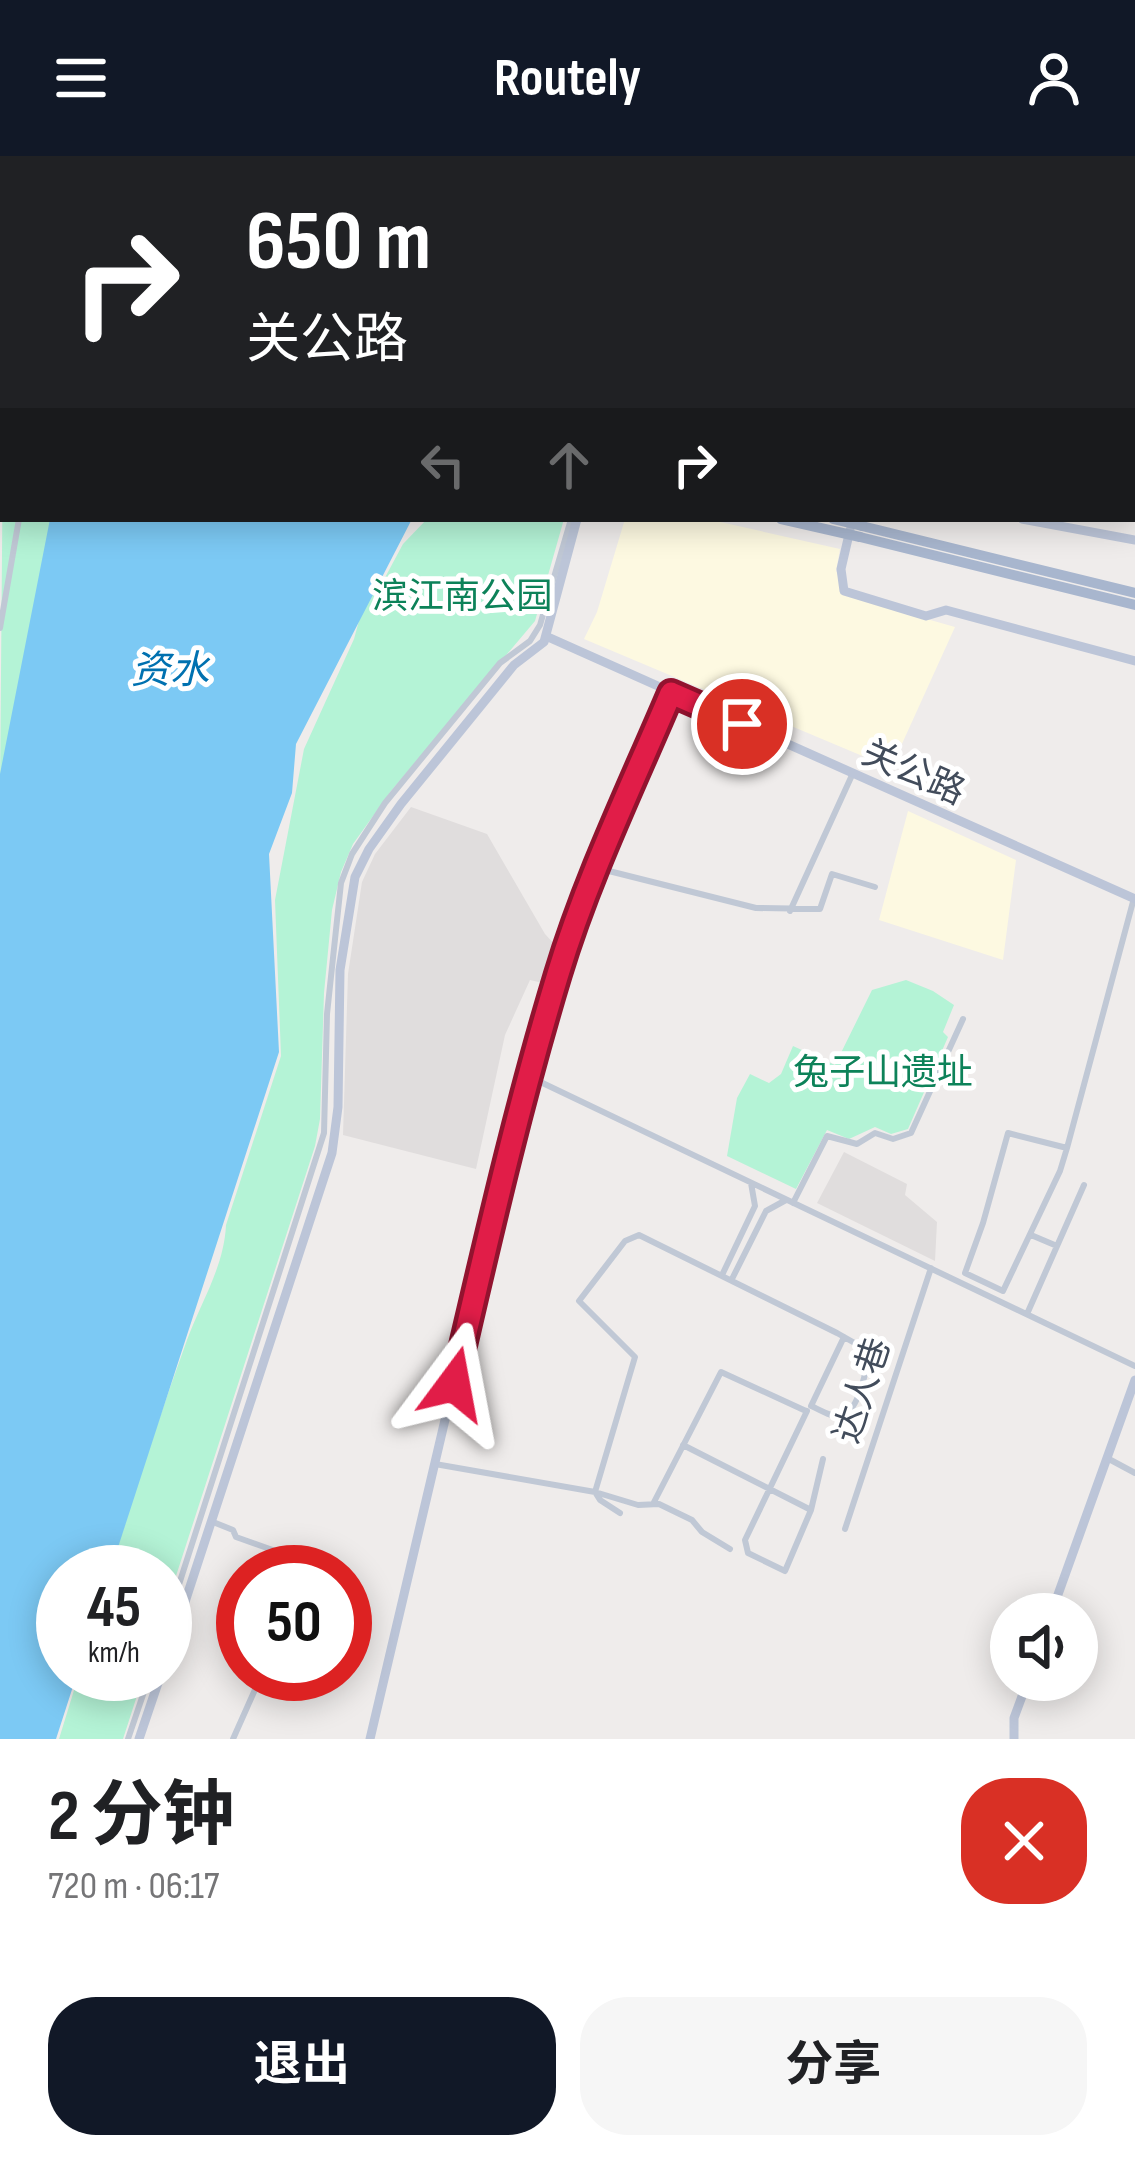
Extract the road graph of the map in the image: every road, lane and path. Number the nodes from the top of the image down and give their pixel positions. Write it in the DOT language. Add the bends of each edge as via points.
graph roads {
  1 [pos="18,522"];
  2 [pos="573,522"];
  3 [pos="573,522"];
  4 [pos="810,522"];
  5 [pos="1038,522"];
  6 [pos="858,527"];
  7 [pos="1135,540"];
  8 [pos="1135,593"];
  9 [pos="1135,605"];
  10 [pos="0,628"];
  11 [pos="548,637"];
  12 [pos="1135,661"];
  13 [pos="671,693"];
  14 [pos="853,773"];
  15 [pos="597,868"];
  16 [pos="875,887"];
  17 [pos="1134,898"];
  18 [pos="790,910"];
  19 [pos="963,1019"];
  20 [pos="530,1077"];
  21 [pos="1067,1148"];
  22 [pos="751,1183"];
  23 [pos="1084,1185"];
  24 [pos="790,1201"];
  25 [pos="1031,1235"];
  26 [pos="1057,1246"];
  27 [pos="931,1268"];
  28 [pos="722,1274"];
  29 [pos="732,1279"];
  30 [pos="1027,1314"];
  31 [pos="844,1336"];
  32 [pos="1135,1366"];
  33 [pos="1135,1380"];
  34 [pos="809,1408"];
  35 [pos="683,1445"];
  36 [pos="1107,1458"];
  37 [pos="823,1460"];
  38 [pos="435,1464"];
  39 [pos="1134,1472"];
  40 [pos="770,1489"];
  41 [pos="595,1492"];
  42 [pos="653,1504"];
  43 [pos="811,1510"];
  44 [pos="620,1513"];
  45 [pos="213,1522"];
  46 [pos="845,1529"];
  47 [pos="192,1545"];
  48 [pos="259,1545"];
  49 [pos="730,1549"];
  50 [pos="192,1584"];
  51 [pos="1059,1593"];
  52 [pos="141,1701"];
  53 [pos="152,1701"];
  54 [pos="250,1701"];
  55 [pos="1020,1701"];
  56 [pos="128,1739"];
  57 [pos="139,1739"];
  58 [pos="233,1739"];
  59 [pos="370,1739"];
  60 [pos="1014,1739"];
  1 -- 10 [label="street"];
  2 -- 11 [label="street"];
  3 -- 47 [label="street" via="540,625 385,803 341,883 324,1133"];
  4 -- 6 [label="main road, bridge"];
  5 -- 7 [label="street"];
  6 -- 8 [label="main road"];
  6 -- 9 [label="main road"];
  6 -- 12 [label="street" via="842,569 844,592 926,616 946,610"];
  11 -- 13 [label="street, 关公路"];
  11 -- 45 [label="street" via="514,665 401,804 355,878 340,970 332,1154"];
  13 -- 14 [label="street, 关公路"];
  13 -- 15 [label="street"];
  14 -- 17 [label="street, 关公路"];
  14 -- 18 [label="street"];
  15 -- 18 [label="street"];
  15 -- 20 [label="street"];
  16 -- 18 [label="street" via="832,874 820,909"];
  17 -- 21 [label="street"];
  19 -- 24 [label="street" via="911,1133 875,1133 857,1144 827,1136"];
  20 -- 22 [label="street"];
  20 -- 38 [label="street"];
  21 -- 25 [label="street"];
  21 -- 25 [label="street" via="1008,1132 964,1273 1003,1291"];
  22 -- 24 [label="street"];
  22 -- 28 [label="street" via="755,1206"];
  23 -- 26 [label="street"];
  24 -- 27 [label="street"];
  24 -- 29 [label="street" via="766,1211"];
  25 -- 26 [label="street"];
  26 -- 30 [label="street"];
  27 -- 30 [label="street"];
  27 -- 46 [label="street, 达人巷"];
  28 -- 29 [label="street"];
  28 -- 41 [label="street" via="639,1235 625,1241 579,1301 635,1357"];
  29 -- 31 [label="street"];
  30 -- 32 [label="street"];
  31 -- 34 [label="street"];
  31 -- 34 [label="street" via="867,1350 851,1409 833,1416"];
  33 -- 36 [label="street"];
  34 -- 35 [label="street" via="721,1372"];
  34 -- 40 [label="street"];
  35 -- 40 [label="street"];
  35 -- 42 [label="street"];
  36 -- 39 [label="street"];
  36 -- 51 [label="street"];
  37 -- 43 [label="street"];
  38 -- 41 [label="street"];
  38 -- 59 [label="street"];
  40 -- 43 [label="street"];
  40 -- 43 [label="street" via="745,1540 748,1553 785,1571"];
  41 -- 42 [label="street"];
  41 -- 44 [label="street"];
  42 -- 49 [label="street"];
  45 -- 48 [label="street"];
  45 -- 50 [label="street"];
  52 -- 56 [label="street"];
  53 -- 57 [label="street"];
  54 -- 58 [label="street"];
  55 -- 60 [label="street"];
}
